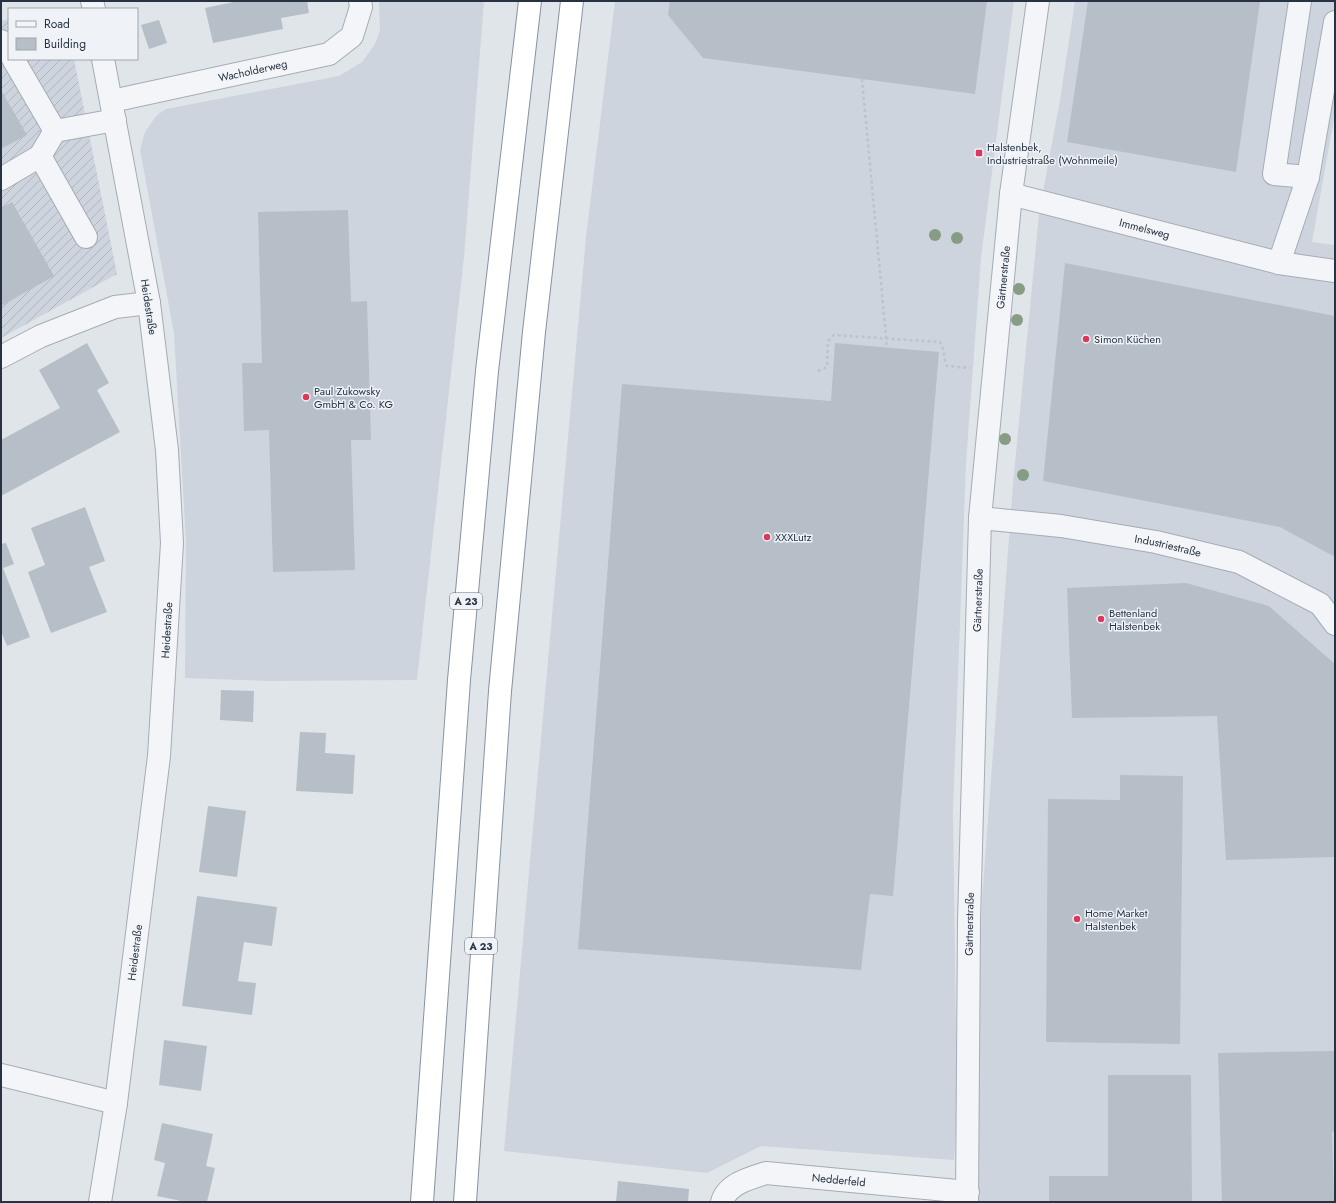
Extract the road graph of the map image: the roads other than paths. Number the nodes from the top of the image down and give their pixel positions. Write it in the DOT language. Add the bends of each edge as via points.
graph roads {
  1 [pos="360,1"];
  2 [pos="530,1"];
  3 [pos="572,1"];
  4 [pos="1038,1"];
  5 [pos="1300,1"];
  6 [pos="1335,22"];
  7 [pos="1,41"];
  8 [pos="8,51"];
  9 [pos="14,60"];
  10 [pos="104,60"];
  11 [pos="113,110"];
  12 [pos="55,131"];
  13 [pos="40,156"];
  14 [pos="1308,177"];
  15 [pos="1,179"];
  16 [pos="1010,194"];
  17 [pos="86,237"];
  18 [pos="1279,263"];
  19 [pos="1335,271"];
  20 [pos="149,303"];
  21 [pos="1,357"];
  22 [pos="980,518"];
  23 [pos="1335,624"];
  24 [pos="1,1076"];
  25 [pos="116,1103"];
  26 [pos="967,1197"];
  27 [pos="100,1202"];
  28 [pos="422,1202"];
  29 [pos="465,1202"];
  30 [pos="722,1202"];
  1 -- 11 [label="street, Wacholderweg" via="361,7 352,36 329,54"];
  2 -- 28 [label="highway, A 23" via="487,371 459,680"];
  3 -- 29 [label="highway, A 23" via="534,332 500,691"];
  4 -- 16 [label="street, Gärtnerstraße"];
  5 -- 14 [label="street" via="1274,174"];
  6 -- 14 [label="street"];
  7 -- 8 [label="street"];
  9 -- 12 [label="street"];
  10 -- 11 [label="street, Heidestraße"];
  11 -- 12 [label="street, Wacholderweg"];
  11 -- 20 [label="street, Heidestraße"];
  12 -- 13 [label="street"];
  13 -- 15 [label="street"];
  13 -- 17 [label="street"];
  14 -- 18 [label="street"];
  16 -- 18 [label="street, Immelsweg"];
  16 -- 22 [label="street, Gärtnerstraße"];
  18 -- 19 [label="street, Immelsweg"];
  20 -- 21 [label="street" via="115,307 41,336"];
  20 -- 25 [label="street, Heidestraße" via="167,450 171,551 159,756"];
  22 -- 23 [label="street, Industriestraße" via="1069,527 1156,542 1239,562 1320,604"];
  22 -- 26 [label="street, Gärtnerstraße" via="969,920"];
  24 -- 25 [label="street"];
  25 -- 27 [label="street, Heidestraße"];
  26 -- 30 [label="street, Nedderfeld" via="766,1173 743,1180 723,1197"];
}
